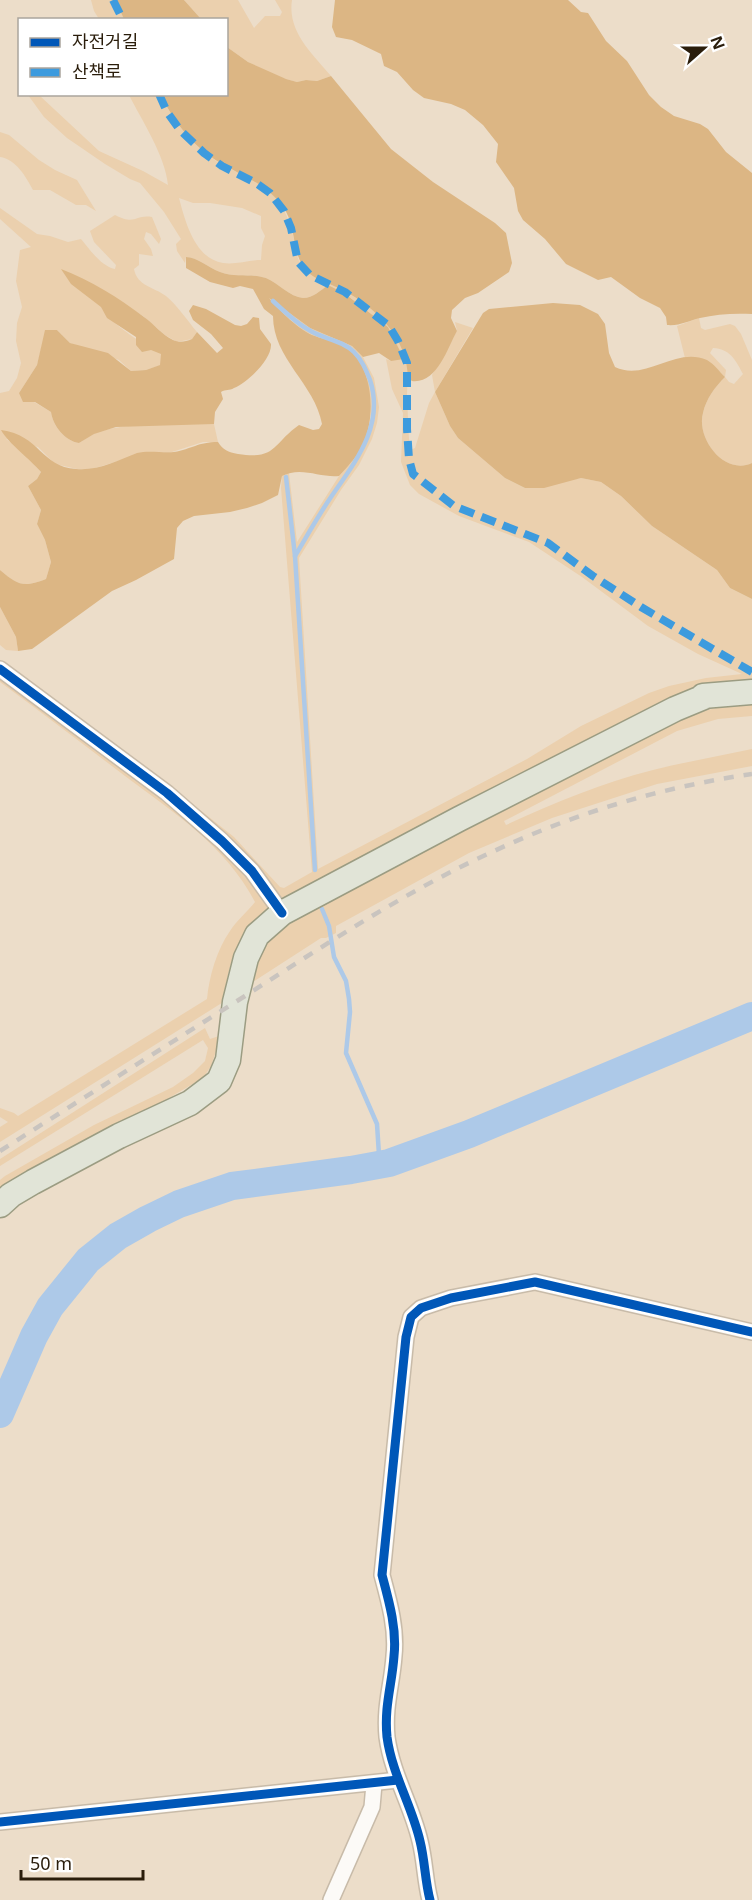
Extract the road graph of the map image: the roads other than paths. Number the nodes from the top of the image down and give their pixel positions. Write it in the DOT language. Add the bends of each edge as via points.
graph roads {
  1 [pos="0,669"];
  2 [pos="752,692"];
  3 [pos="282,913"];
  4 [pos="0,1204"];
  5 [pos="752,1332"];
  6 [pos="398,1780"];
  7 [pos="374,1784"];
  8 [pos="0,1822"];
  9 [pos="331,1900"];
  10 [pos="430,1900"];
  1 -- 3 [label="street" via="167,793 222,840 252,871"];
  2 -- 3 [label="main road" via="703,696 675,709"];
  3 -- 4 [label="main road" via="257,935 246,958 235,1002 228,1060 219,1081 190,1103 119,1136"];
  5 -- 6 [label="street" via="535,1282 451,1298 421,1308 411,1317 382,1575 395,1642 386,1705 387,1738"];
  6 -- 7 [label="street"];
  6 -- 10 [label="street" via="420,1841"];
  7 -- 8 [label="street"];
  7 -- 9 [label="street" via="372,1807"];
}
